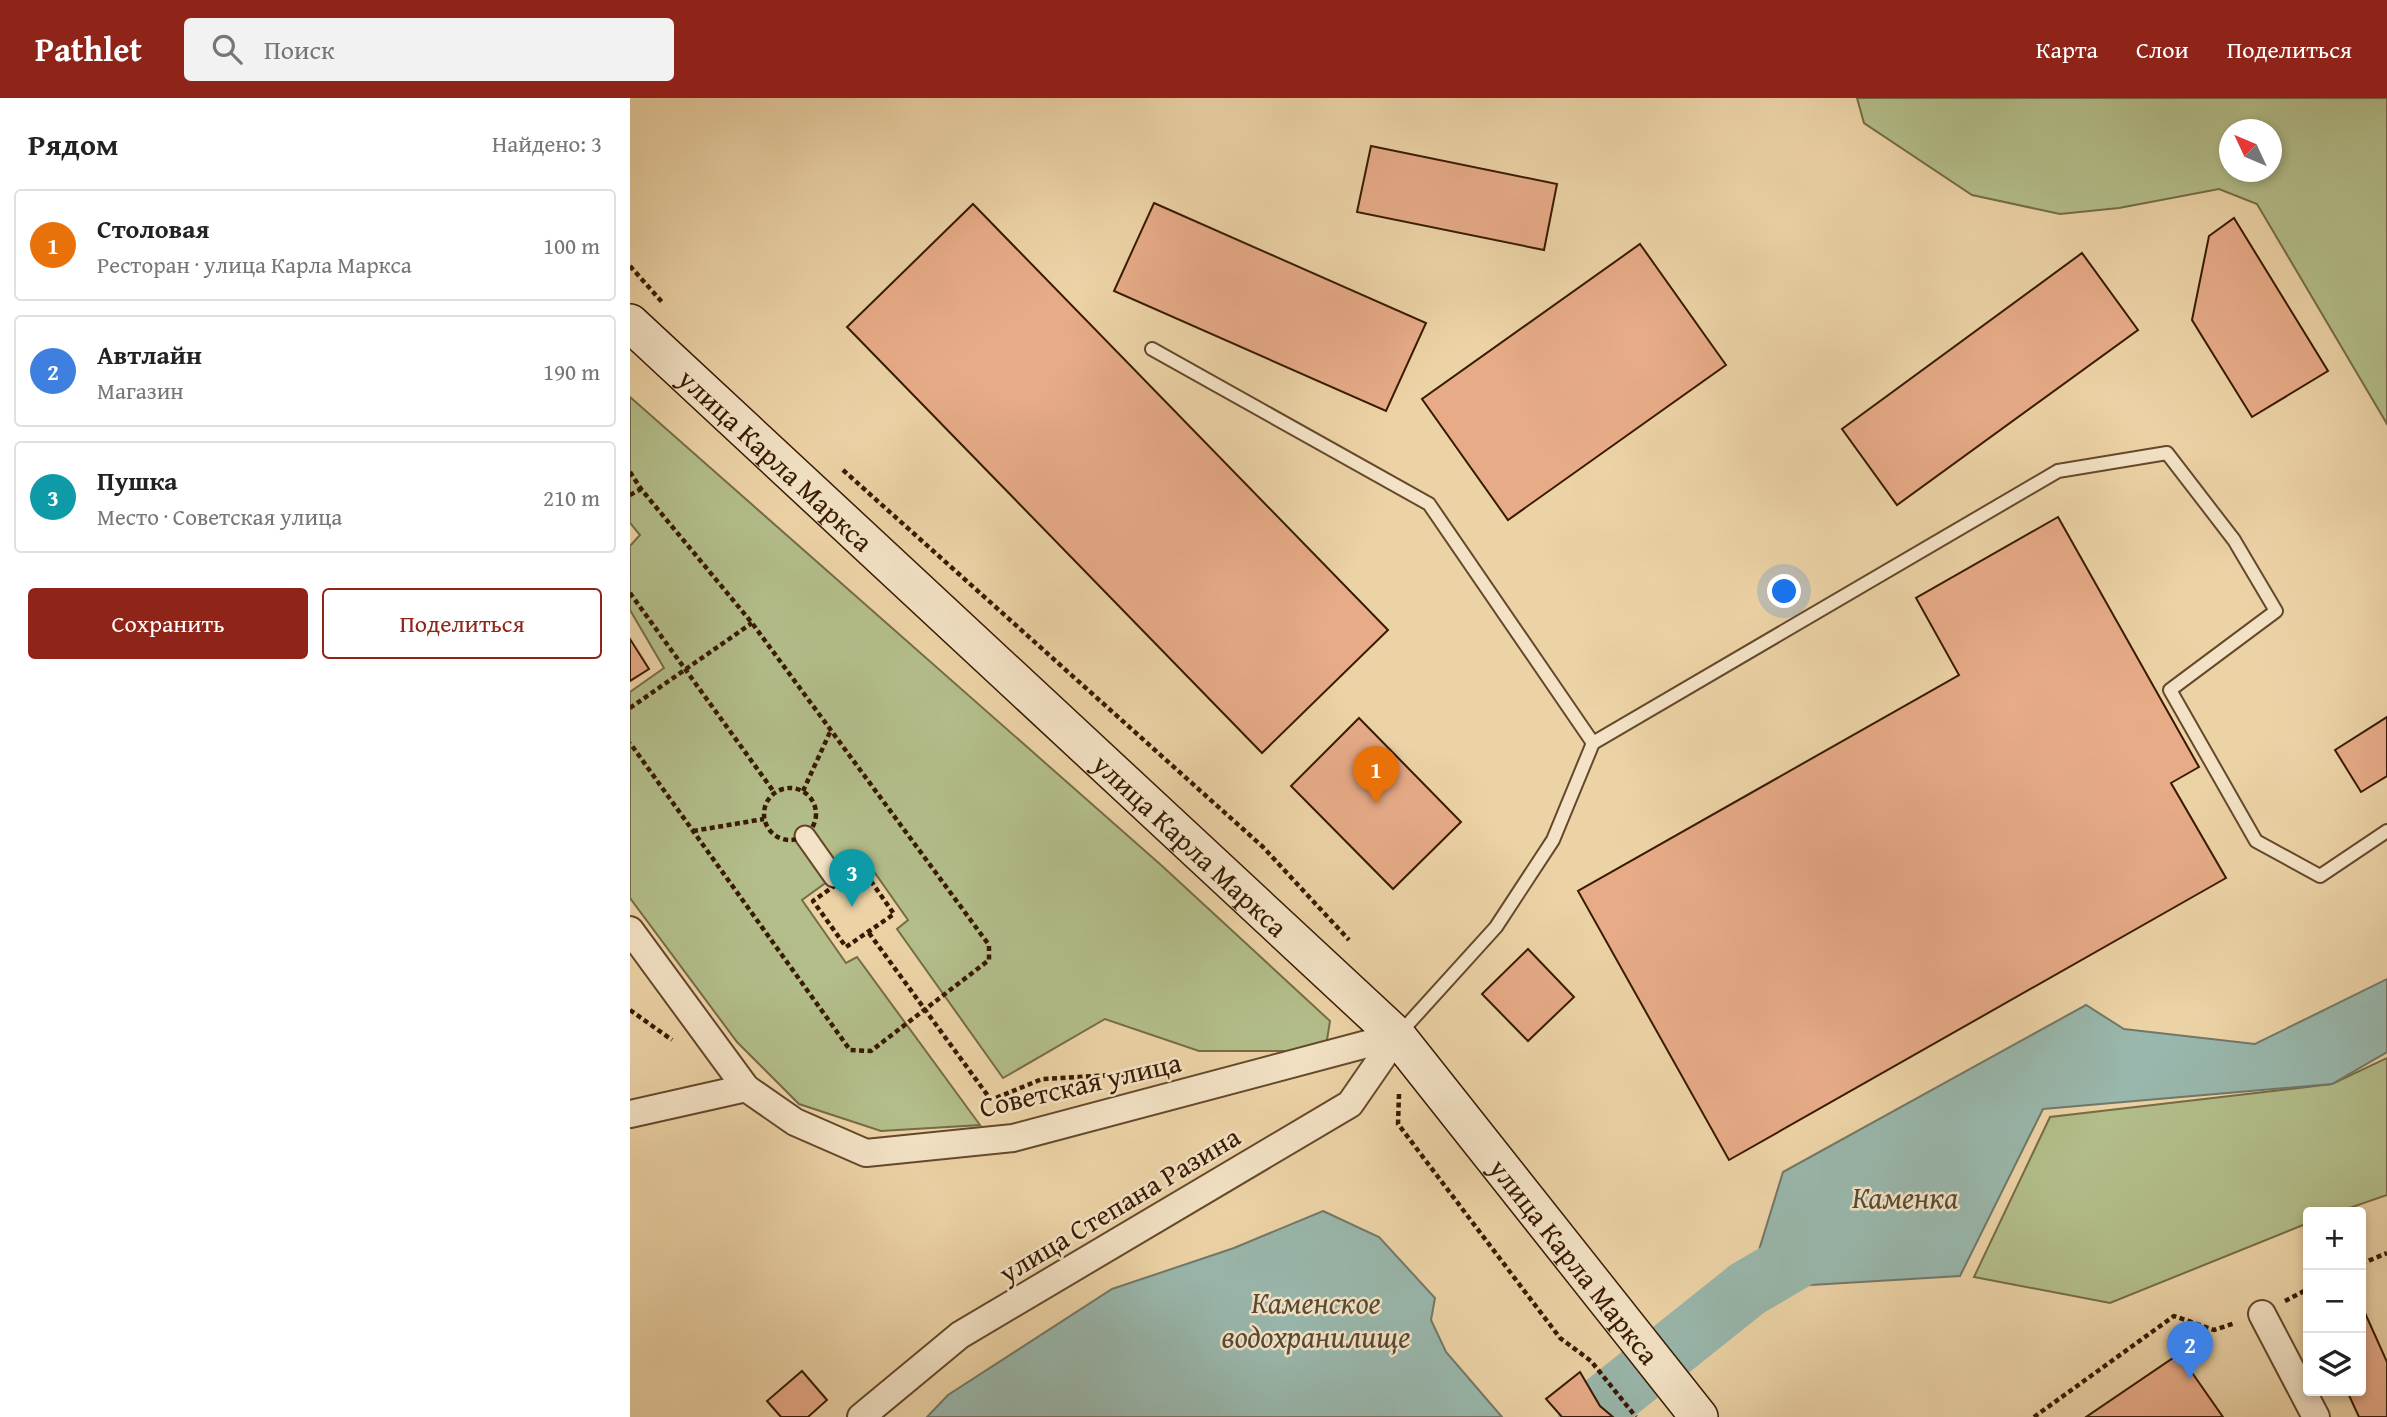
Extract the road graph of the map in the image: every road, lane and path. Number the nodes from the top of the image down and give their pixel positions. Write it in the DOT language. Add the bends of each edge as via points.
graph roads {
  1 [pos="630,266"];
  2 [pos="664,305"];
  3 [pos="630,323"];
  4 [pos="1152,349"];
  5 [pos="842,469"];
  6 [pos="630,472"];
  7 [pos="641,489"];
  8 [pos="630,495"];
  9 [pos="630,593"];
  10 [pos="752,623"];
  11 [pos="685,670"];
  12 [pos="630,708"];
  13 [pos="831,730"];
  14 [pos="630,743"];
  15 [pos="1593,743"];
  16 [pos="803,791"];
  17 [pos="774,792"];
  18 [pos="764,819"];
  19 [pos="693,831"];
  20 [pos="2387,831"];
  21 [pos="805,836"];
  22 [pos="834,877"];
  23 [pos="630,930"];
  24 [pos="869,933"];
  25 [pos="1356,948"];
  26 [pos="926,1010"];
  27 [pos="1396,1037"];
  28 [pos="746,1088"];
  29 [pos="1400,1092"];
  30 [pos="991,1100"];
  31 [pos="630,1114"];
  32 [pos="2387,1253"];
  33 [pos="2366,1262"];
  34 [pos="2303,1292"];
  35 [pos="2262,1314"];
  36 [pos="861,1417"];
  37 [pos="1636,1417"];
  38 [pos="1699,1417"];
  39 [pos="2034,1417"];
  40 [pos="2316,1417"];
  1 -- 2 [label="path"];
  3 -- 27 [label="main road, улица Карла Маркса"];
  4 -- 15 [label="lane" via="1429,504"];
  5 -- 25 [label="path" via="1263,848"];
  6 -- 7 [label="path"];
  7 -- 8 [label="path"];
  7 -- 10 [label="path"];
  9 -- 11 [label="path"];
  10 -- 11 [label="path"];
  10 -- 13 [label="path"];
  11 -- 12 [label="path"];
  11 -- 17 [label="path"];
  13 -- 16 [label="path"];
  13 -- 26 [label="path" via="989,945 989,960"];
  14 -- 19 [label="path"];
  15 -- 20 [label="lane" via="2058,471 2167,453 2234,540 2276,611 2170,690 2256,841 2320,876"];
  15 -- 27 [label="lane" via="1553,840 1496,927"];
  18 -- 19 [label="path"];
  19 -- 26 [label="path" via="850,1050 871,1051"];
  21 -- 22 [label="street"];
  23 -- 28 [label="street, Советская улица"];
  24 -- 24 [label="path" via="846,947 813,901 861,867 894,914"];
  24 -- 26 [label="path"];
  26 -- 30 [label="path"];
  27 -- 28 [label="street, Советская улица" via="1013,1138 866,1153 795,1122"];
  27 -- 36 [label="street, улица Степана Разина" via="1350,1104 960,1335"];
  27 -- 38 [label="main road, улица Карла Маркса"];
  28 -- 31 [label="street"];
  29 -- 37 [label="path" via="1398,1124 1560,1338 1591,1361"];
  32 -- 33 [label="path"];
  34 -- 35 [label="path"];
  35 -- 39 [label="path" via="2214,1330 2174,1316"];
  35 -- 40 [label="street"];
}
